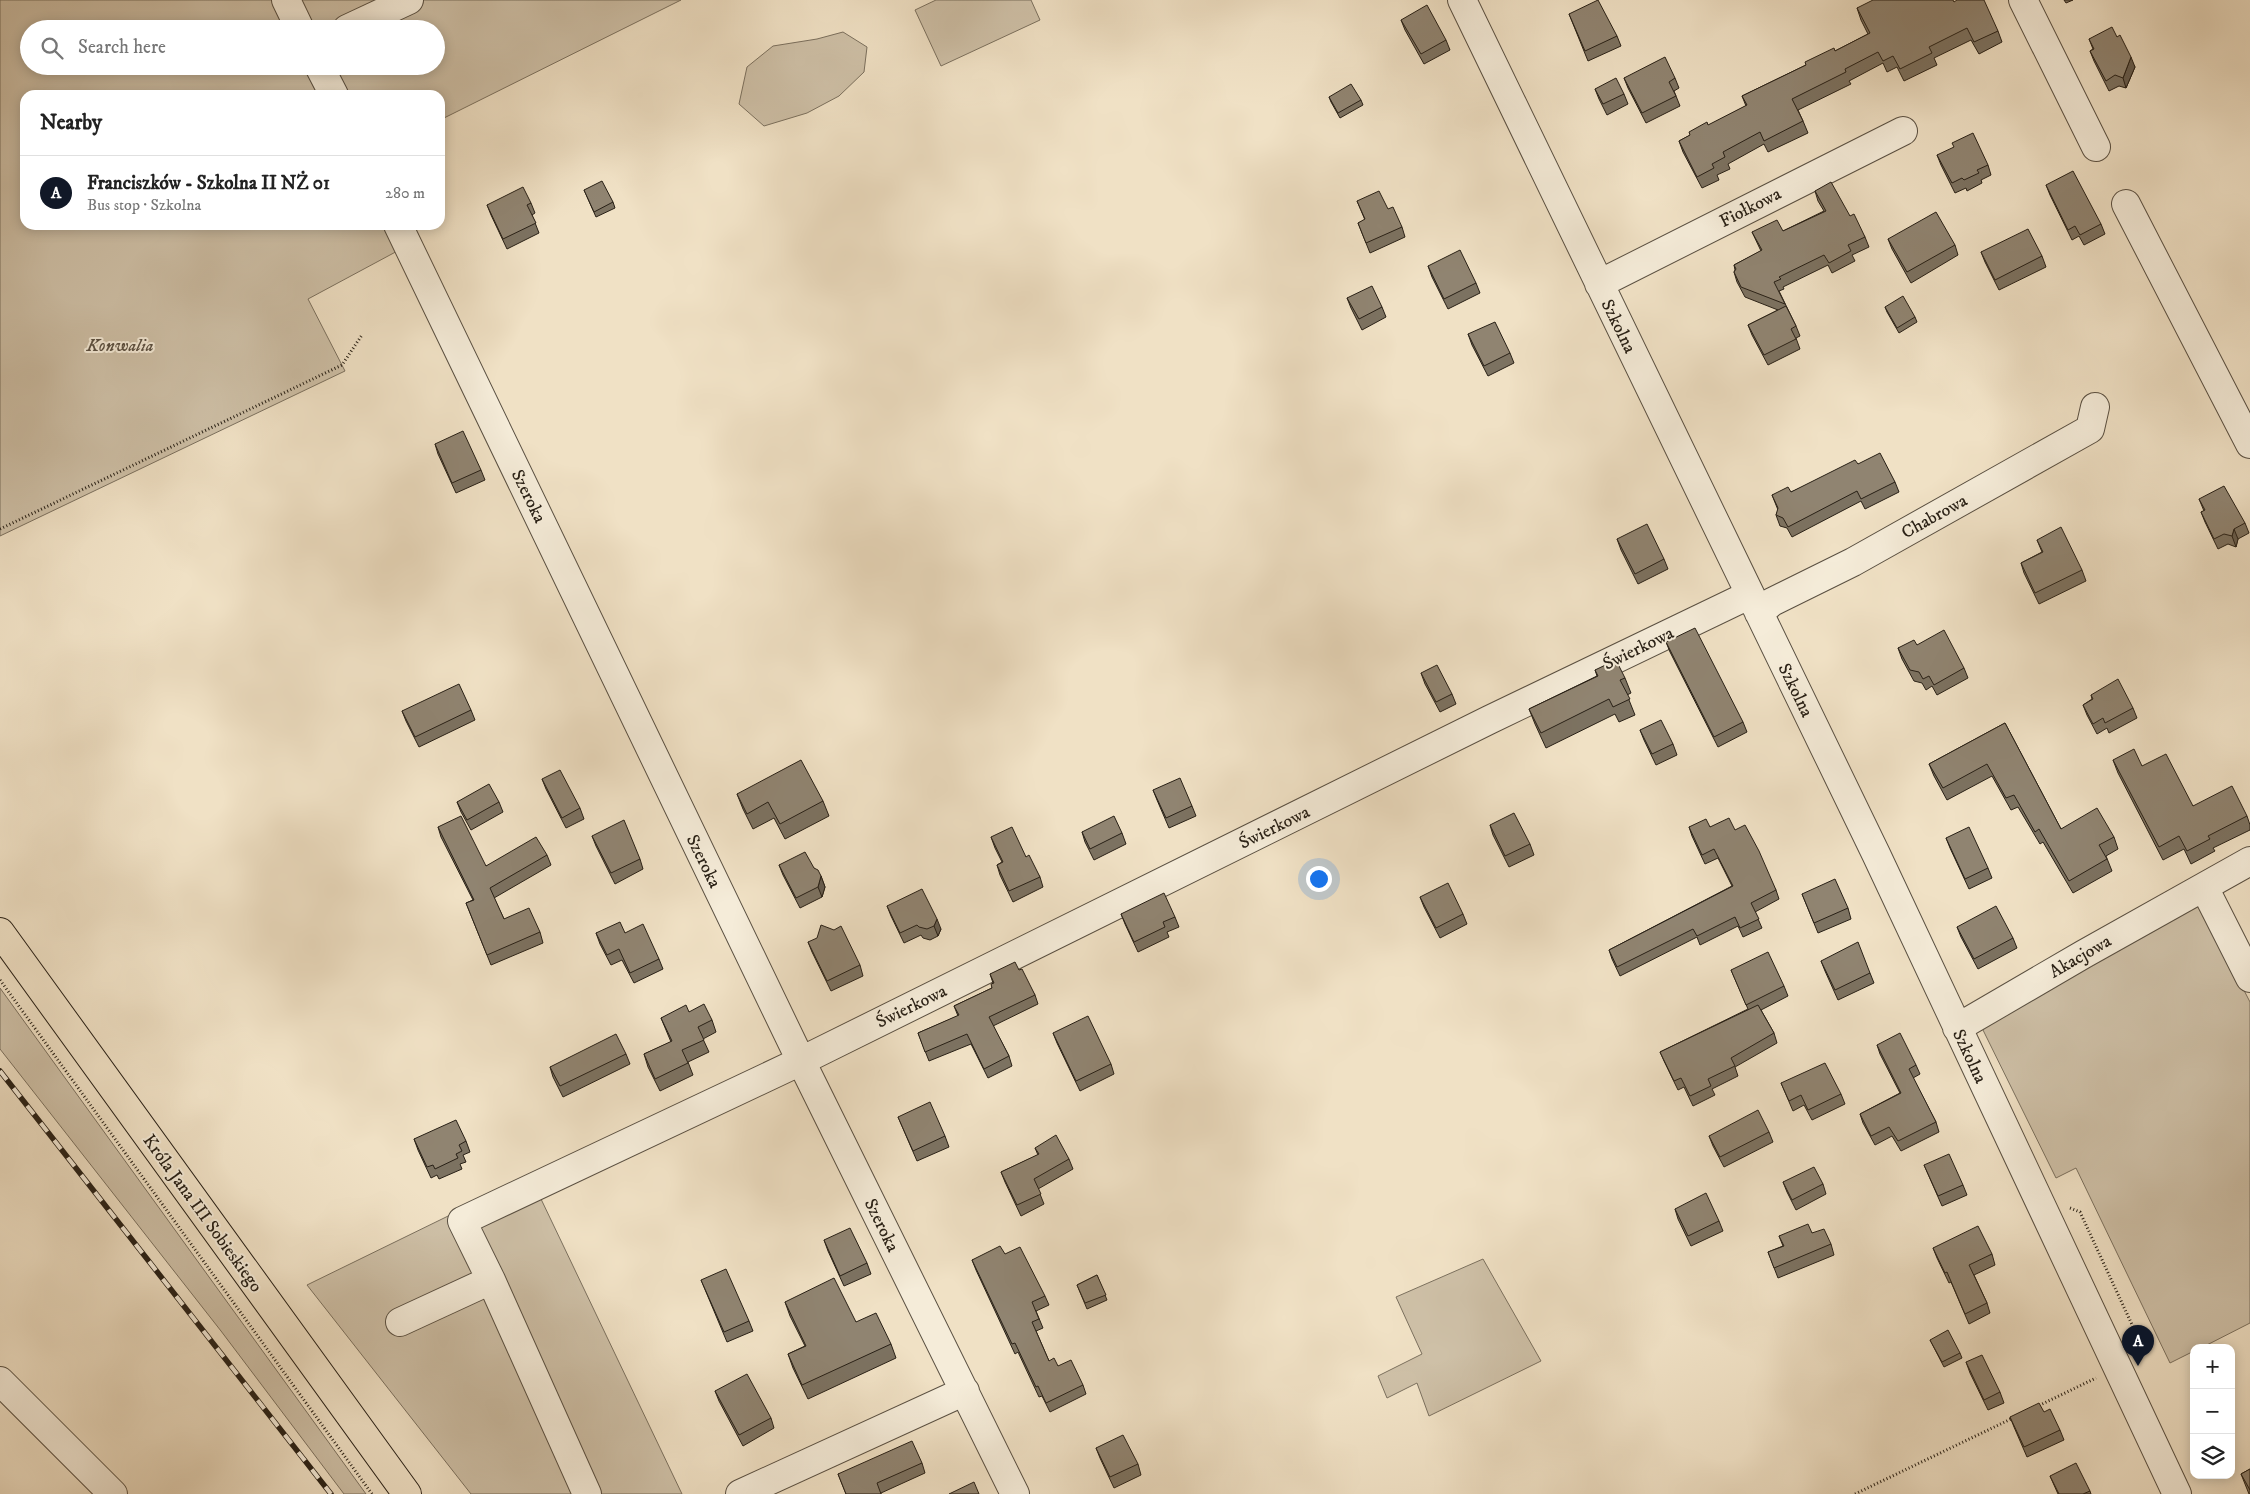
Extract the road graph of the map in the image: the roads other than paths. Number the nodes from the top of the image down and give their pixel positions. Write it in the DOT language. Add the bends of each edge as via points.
graph roads {
  1 [pos="286,0"];
  2 [pos="409,0"];
  3 [pos="1462,0"];
  4 [pos="2023,0"];
  5 [pos="296,20"];
  6 [pos="367,20"];
  7 [pos="324,75"];
  8 [pos="331,90"];
  9 [pos="1903,131"];
  10 [pos="2096,147"];
  11 [pos="2126,204"];
  12 [pos="400,230"];
  13 [pos="1599,284"];
  14 [pos="2096,407"];
  15 [pos="2250,444"];
  16 [pos="1754,604"];
  17 [pos="2250,861"];
  18 [pos="2204,887"];
  19 [pos="0,932"];
  20 [pos="2250,978"];
  21 [pos="1957,1028"];
  22 [pos="801,1061"];
  23 [pos="491,1280"];
  24 [pos="400,1322"];
  25 [pos="0,1380"];
  26 [pos="965,1391"];
  27 [pos="113,1494"];
  28 [pos="406,1494"];
  29 [pos="587,1494"];
  30 [pos="740,1494"];
  31 [pos="1015,1494"];
  32 [pos="2177,1494"];
  1 -- 5 [label="street"];
  2 -- 6 [label="street"];
  3 -- 13 [label="street, Szkolna"];
  4 -- 10 [label="street"];
  7 -- 8 [label="street"];
  9 -- 13 [label="street, Fiołkowa"];
  11 -- 15 [label="street"];
  12 -- 22 [label="street, Szeroka"];
  13 -- 16 [label="street, Szkolna"];
  14 -- 16 [label="street, Chabrowa" via="2090,429 1853,562 1772,602"];
  16 -- 21 [label="street, Szkolna"];
  16 -- 22 [label="street, Świerkowa" via="1480,725"];
  17 -- 18 [label="street, Akacjowa"];
  18 -- 20 [label="street"];
  18 -- 21 [label="street, Akacjowa"];
  19 -- 28 [label="main road, Króla Jana III Sobieskiego"];
  21 -- 32 [label="street, Szkolna"];
  22 -- 23 [label="street, Świerkowa" via="462,1221"];
  22 -- 26 [label="street, Szeroka"];
  23 -- 24 [label="street"];
  23 -- 29 [label="street"];
  25 -- 27 [label="street"];
  26 -- 30 [label="street"];
  26 -- 31 [label="street, Szeroka"];
}
